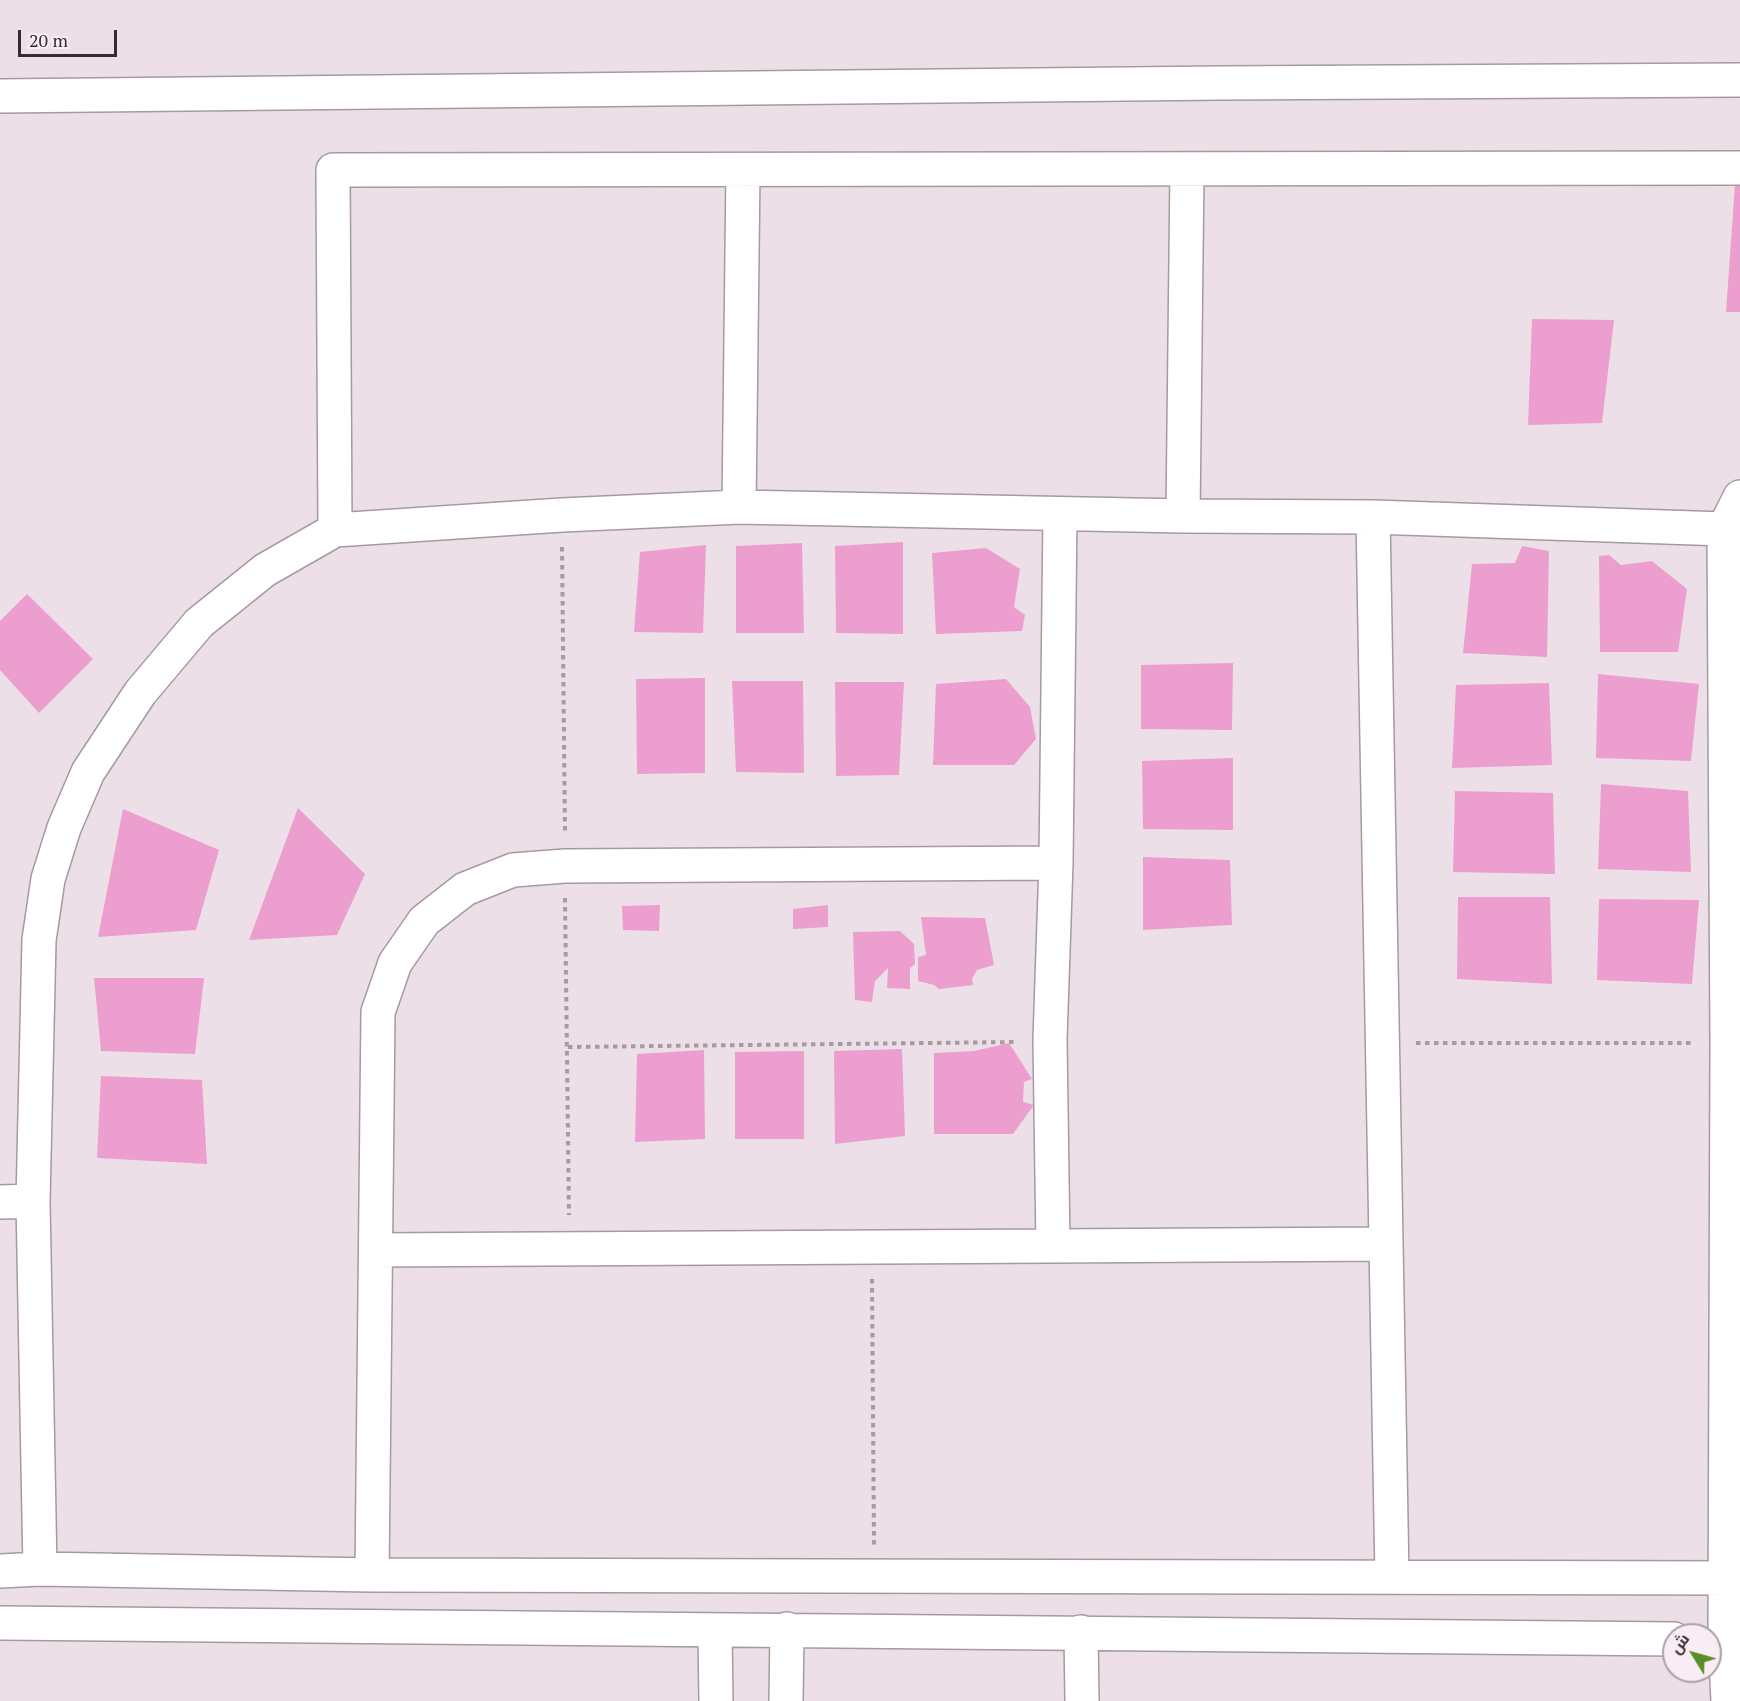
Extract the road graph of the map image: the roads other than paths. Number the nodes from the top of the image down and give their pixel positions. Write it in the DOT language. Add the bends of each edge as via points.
graph roads {
  1 [pos="1740,80"];
  2 [pos="0,96"];
  3 [pos="1740,168"];
  4 [pos="1187,169"];
  5 [pos="743,170"];
  6 [pos="1740,497"];
  7 [pos="739,507"];
  8 [pos="1060,514"];
  9 [pos="1183,516"];
  10 [pos="1373,517"];
  11 [pos="1724,529"];
  12 [pos="335,530"];
  13 [pos="1056,863"];
  14 [pos="33,1201"];
  15 [pos="0,1202"];
  16 [pos="1386,1244"];
  17 [pos="1053,1246"];
  18 [pos="376,1250"];
  19 [pos="40,1569"];
  20 [pos="0,1571"];
  21 [pos="372,1575"];
  22 [pos="1392,1577"];
  23 [pos="1732,1578"];
  24 [pos="0,1623"];
  25 [pos="787,1629"];
  26 [pos="715,1631"];
  27 [pos="1081,1632"];
  28 [pos="1662,1639"];
  29 [pos="1725,1639"];
  30 [pos="716,1701"];
  31 [pos="786,1701"];
  32 [pos="1082,1701"];
  33 [pos="1728,1701"];
  1 -- 2 [label="street"];
  3 -- 4 [label="street"];
  4 -- 5 [label="street"];
  4 -- 9 [label="street"];
  5 -- 7 [label="street"];
  5 -- 12 [label="street" via="333,170"];
  6 -- 11 [label="street"];
  7 -- 8 [label="street"];
  7 -- 12 [label="street"];
  8 -- 9 [label="street"];
  8 -- 13 [label="street"];
  9 -- 10 [label="street"];
  10 -- 11 [label="street"];
  10 -- 16 [label="street"];
  11 -- 23 [label="street"];
  12 -- 14 [label="street" via="265,570 199,622 140,693 88,772 48,879 39,940"];
  13 -- 17 [label="street" via="1050,1039"];
  13 -- 18 [label="street" via="565,866 513,870 465,889 424,921 394,963 378,1012"];
  14 -- 15 [label="street"];
  14 -- 19 [label="street"];
  16 -- 17 [label="street"];
  16 -- 22 [label="street"];
  17 -- 18 [label="street"];
  18 -- 21 [label="street"];
  19 -- 20 [label="street"];
  19 -- 21 [label="street"];
  21 -- 22 [label="street"];
  22 -- 23 [label="street"];
  23 -- 29 [label="street"];
  24 -- 26 [label="street"];
  25 -- 26 [label="street"];
  25 -- 27 [label="street"];
  25 -- 31 [label="street"];
  26 -- 30 [label="street"];
  27 -- 28 [label="street"];
  27 -- 32 [label="street"];
  29 -- 33 [label="street"];
}
